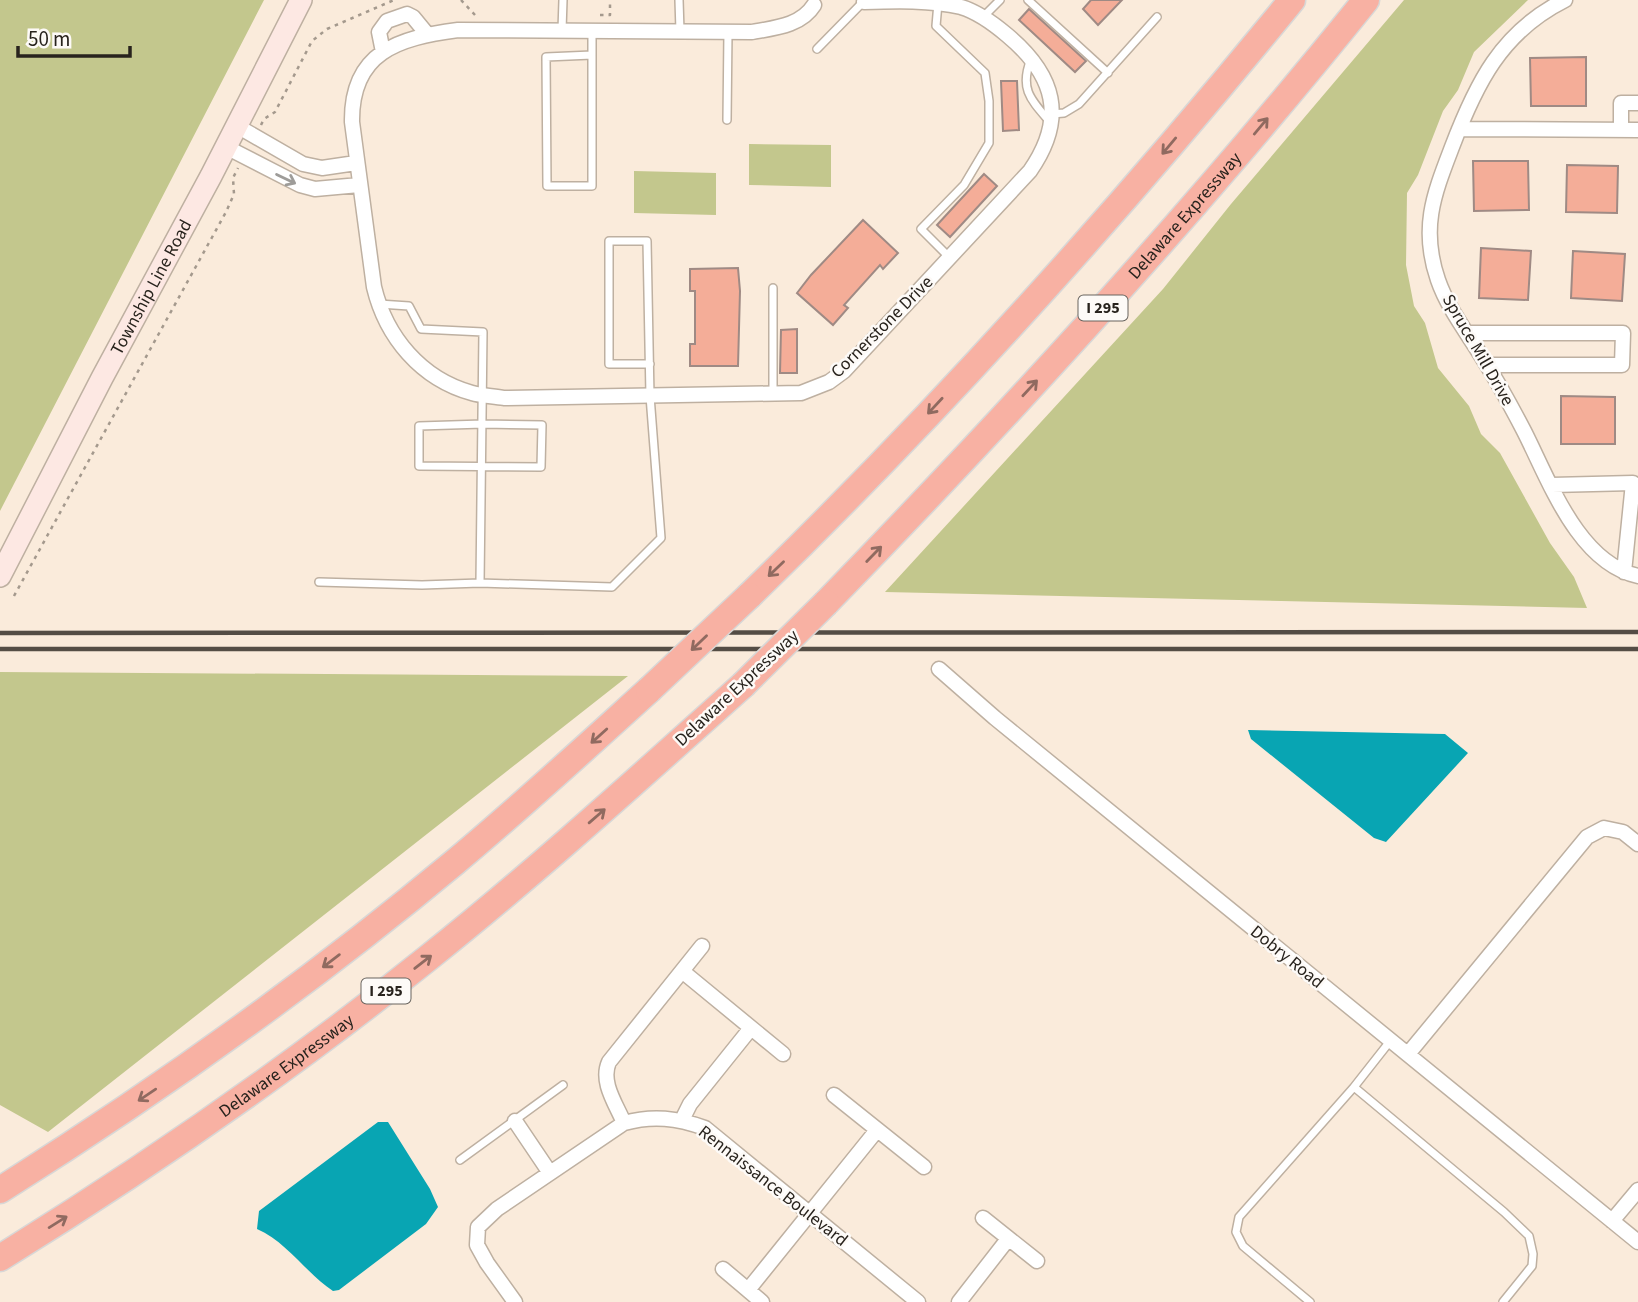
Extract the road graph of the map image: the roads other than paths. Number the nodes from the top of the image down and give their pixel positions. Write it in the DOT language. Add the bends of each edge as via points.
graph roads {
  1 [pos="300,0"];
  2 [pos="564,0"];
  3 [pos="678,0"];
  4 [pos="1000,0"];
  5 [pos="1028,0"];
  6 [pos="1292,0"];
  7 [pos="1366,0"];
  8 [pos="1565,0"];
  9 [pos="864,1"];
  10 [pos="938,2"];
  11 [pos="814,3"];
  12 [pos="1157,17"];
  13 [pos="982,18"];
  14 [pos="562,31"];
  15 [pos="592,31"];
  16 [pos="680,31"];
  17 [pos="728,32"];
  18 [pos="427,34"];
  19 [pos="817,49"];
  20 [pos="383,52"];
  21 [pos="592,55"];
  22 [pos="1031,58"];
  23 [pos="1108,72"];
  24 [pos="1638,103"];
  25 [pos="1052,119"];
  26 [pos="727,120"];
  27 [pos="1459,129"];
  28 [pos="1621,130"];
  29 [pos="1638,130"];
  30 [pos="246,131"];
  31 [pos="235,152"];
  32 [pos="356,163"];
  33 [pos="359,185"];
  34 [pos="950,258"];
  35 [pos="773,288"];
  36 [pos="378,304"];
  37 [pos="1467,333"];
  38 [pos="650,363"];
  39 [pos="1488,365"];
  40 [pos="483,395"];
  41 [pos="773,395"];
  42 [pos="650,396"];
  43 [pos="483,424"];
  44 [pos="482,467"];
  45 [pos="1552,485"];
  46 [pos="1631,574"];
  47 [pos="0,576"];
  48 [pos="319,583"];
  49 [pos="480,583"];
  50 [pos="939,668"];
  51 [pos="1638,844"];
  52 [pos="702,946"];
  53 [pos="682,971"];
  54 [pos="751,1028"];
  55 [pos="1391,1040"];
  56 [pos="783,1054"];
  57 [pos="1408,1054"];
  58 [pos="563,1085"];
  59 [pos="1354,1087"];
  60 [pos="834,1095"];
  61 [pos="682,1119"];
  62 [pos="514,1121"];
  63 [pos="624,1123"];
  64 [pos="877,1130"];
  65 [pos="460,1160"];
  66 [pos="924,1167"];
  67 [pos="550,1173"];
  68 [pos="1638,1189"];
  69 [pos="0,1190"];
  70 [pos="809,1213"];
  71 [pos="983,1218"];
  72 [pos="1612,1221"];
  73 [pos="1008,1239"];
  74 [pos="1638,1242"];
  75 [pos="0,1258"];
  76 [pos="1037,1261"];
  77 [pos="723,1269"];
  78 [pos="748,1290"];
  79 [pos="514,1302"];
  80 [pos="762,1302"];
  81 [pos="918,1302"];
  82 [pos="959,1302"];
  83 [pos="1310,1302"];
  84 [pos="1503,1302"];
  1 -- 30 [label="street, Township Line Road"];
  2 -- 14 [label="lane"];
  3 -- 16 [label="lane"];
  4 -- 13 [label="lane"];
  5 -- 23 [label="lane"];
  6 -- 69 [label="highway, one-way, bridge" via="1024,312 900,444 649,690 536,793 380,923 192,1064"];
  75 -- 7 [label="highway, Delaware Expressway / I 295, one-way, bridge" via="154,1160 341,1026 523,880 743,685 1079,335"];
  8 -- 27 [label="street, Spruce Mill Drive" via="1537,17 1502,49 1474,93"];
  9 -- 10 [label="street"];
  9 -- 19 [label="lane"];
  10 -- 13 [label="street" via="966,8"];
  10 -- 34 [label="lane" via="936,26 985,73 989,101 989,143 964,186 921,229"];
  11 -- 17 [label="street, Cornerstone Drive" via="799,20 778,28"];
  12 -- 23 [label="lane"];
  13 -- 22 [label="street"];
  14 -- 15 [label="street, Cornerstone Drive"];
  14 -- 18 [label="street, Cornerstone Drive"];
  15 -- 16 [label="street, Cornerstone Drive"];
  15 -- 21 [label="lane"];
  16 -- 17 [label="street, Cornerstone Drive"];
  17 -- 26 [label="lane"];
  18 -- 20 [label="street, Cornerstone Drive"];
  18 -- 20 [label="street" via="413,17 403,14 387,21 379,32"];
  20 -- 32 [label="street, Cornerstone Drive" via="366,68 354,96"];
  21 -- 21 [label="lane" via="592,186 547,186 545,57"];
  22 -- 25 [label="street" via="1046,84"];
  22 -- 25 [label="lane" via="1025,84 1034,104"];
  23 -- 25 [label="lane" via="1079,104"];
  24 -- 28 [label="street" via="1621,103"];
  25 -- 34 [label="street, Cornerstone Drive" via="1042,154 1030,171"];
  27 -- 28 [label="street"];
  27 -- 37 [label="street, Spruce Mill Drive" via="1435,189 1429,231 1438,279"];
  28 -- 29 [label="street"];
  30 -- 31 [label="street, Township Line Road"];
  30 -- 32 [label="street" via="303,164 321,168"];
  31 -- 33 [label="street, one-way" via="315,189"];
  31 -- 47 [label="street, Township Line Road" via="102,378"];
  32 -- 33 [label="street, Cornerstone Drive"];
  33 -- 36 [label="street, Cornerstone Drive"];
  34 -- 41 [label="street, Cornerstone Drive" via="844,371 810,391"];
  35 -- 41 [label="lane"];
  36 -- 40 [label="street, Cornerstone Drive" via="412,359 452,386"];
  36 -- 40 [label="lane" via="409,306 421,328 483,332"];
  37 -- 39 [label="street, Spruce Mill Drive"];
  37 -- 39 [label="street" via="1623,333 1622,365"];
  38 -- 38 [label="lane" via="647,241 609,241 608,365"];
  38 -- 42 [label="lane"];
  39 -- 45 [label="street, Spruce Mill Drive"];
  40 -- 42 [label="street, Cornerstone Drive"];
  40 -- 43 [label="lane"];
  41 -- 42 [label="street, Cornerstone Drive"];
  42 -- 49 [label="lane" via="661,538 612,587"];
  43 -- 44 [label="lane"];
  43 -- 44 [label="lane" via="542,425 541,467"];
  43 -- 44 [label="lane" via="419,426 419,466"];
  44 -- 49 [label="lane"];
  45 -- 46 [label="street, Spruce Mill Drive" via="1586,542"];
  45 -- 46 [label="street" via="1633,483"];
  48 -- 49 [label="lane"];
  50 -- 55 [label="street, Dobry Road"];
  51 -- 57 [label="street" via="1623,832 1604,828 1587,837"];
  52 -- 53 [label="street"];
  53 -- 54 [label="street"];
  53 -- 63 [label="street" via="605,1072"];
  54 -- 56 [label="street"];
  54 -- 61 [label="street"];
  55 -- 57 [label="street, Dobry Road"];
  55 -- 59 [label="lane"];
  57 -- 72 [label="street, Dobry Road"];
  58 -- 62 [label="lane"];
  59 -- 83 [label="lane" via="1239,1217 1236,1232 1243,1246"];
  59 -- 84 [label="lane" via="1528,1236 1534,1254 1532,1266"];
  60 -- 64 [label="street"];
  61 -- 63 [label="street, Rennaissance Boulevard" via="643,1117"];
  61 -- 70 [label="street, Rennaissance Boulevard" via="705,1128"];
  62 -- 65 [label="lane"];
  62 -- 67 [label="street"];
  63 -- 67 [label="street, Rennaissance Boulevard"];
  64 -- 66 [label="street"];
  64 -- 70 [label="street"];
  67 -- 79 [label="street, Rennaissance Boulevard" via="478,1227 477,1245"];
  68 -- 72 [label="street"];
  70 -- 78 [label="street"];
  70 -- 81 [label="street, Rennaissance Boulevard"];
  71 -- 73 [label="street"];
  72 -- 74 [label="street, Dobry Road"];
  73 -- 76 [label="street"];
  73 -- 82 [label="street"];
  77 -- 78 [label="street"];
  78 -- 80 [label="street"];
}
